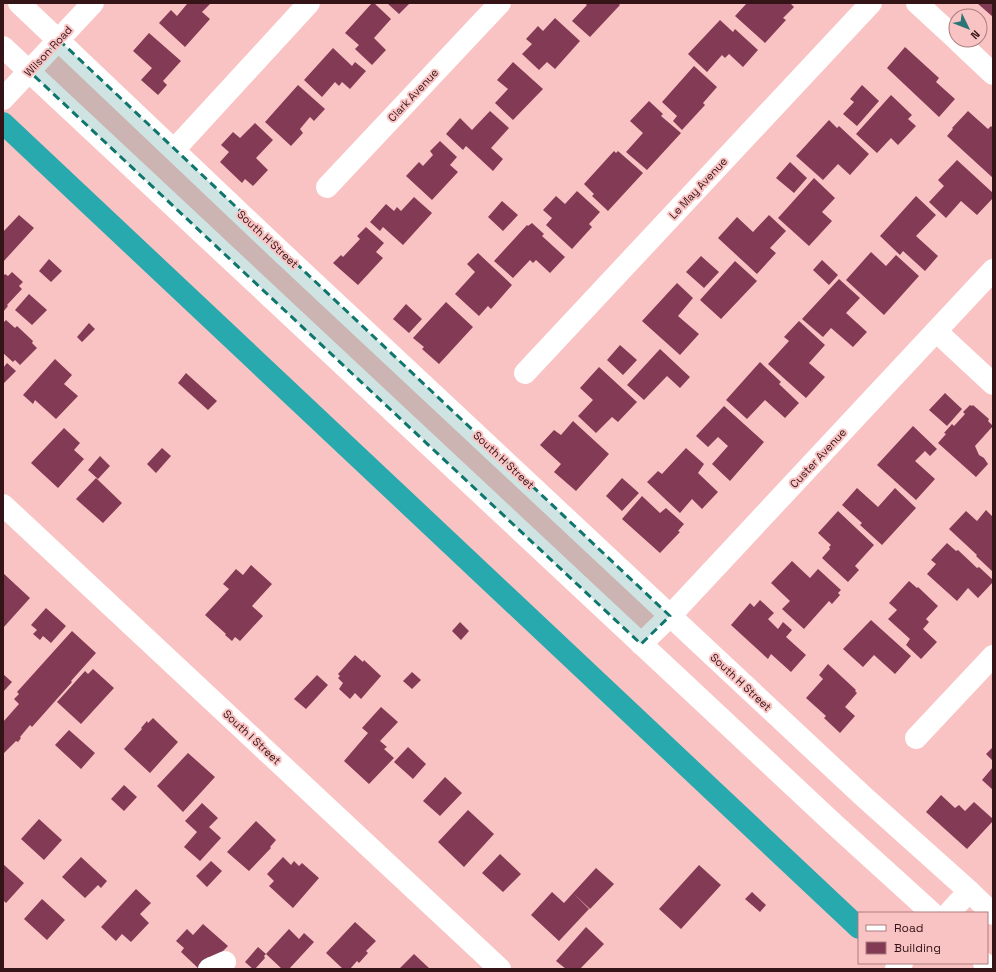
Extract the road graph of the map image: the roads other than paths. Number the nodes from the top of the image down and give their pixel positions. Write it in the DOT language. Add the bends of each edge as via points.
graph roads {
  1 [pos="19,3"];
  2 [pos="93,3"];
  3 [pos="309,3"];
  4 [pos="500,3"];
  5 [pos="871,3"];
  6 [pos="917,3"];
  7 [pos="948,32"];
  8 [pos="59,40"];
  9 [pos="3,47"];
  10 [pos="965,48"];
  11 [pos="30,71"];
  12 [pos="993,74"];
  13 [pos="3,99"];
  14 [pos="174,150"];
  15 [pos="327,188"];
  16 [pos="993,270"];
  17 [pos="936,331"];
  18 [pos="525,373"];
  19 [pos="993,384"];
  20 [pos="3,505"];
  21 [pos="670,616"];
  22 [pos="641,644"];
  23 [pos="993,656"];
  24 [pos="916,738"];
  25 [pos="969,891"];
  26 [pos="931,912"];
  27 [pos="950,912"];
  28 [pos="993,914"];
  29 [pos="500,969"];
  1 -- 8 [label="street, South H Street"];
  2 -- 8 [label="street, Wilson Road"];
  3 -- 14 [label="street"];
  4 -- 15 [label="street, Clark Avenue"];
  5 -- 18 [label="street, Le May Avenue"];
  6 -- 7 [label="street"];
  8 -- 11 [label="street, Wilson Road"];
  8 -- 14 [label="street, South H Street"];
  9 -- 11 [label="street"];
  10 -- 12 [label="street"];
  11 -- 13 [label="street, Wilson Road"];
  11 -- 22 [label="street"];
  14 -- 21 [label="street, South H Street"];
  16 -- 17 [label="street, Custer Avenue"];
  17 -- 19 [label="street"];
  17 -- 21 [label="street, Custer Avenue"];
  20 -- 29 [label="street, South I Street"];
  21 -- 22 [label="street, Custer Avenue"];
  21 -- 25 [label="street, South H Street"];
  22 -- 26 [label="street"];
  23 -- 24 [label="street"];
  25 -- 27 [label="street"];
  25 -- 28 [label="street, South H Street"];
}
